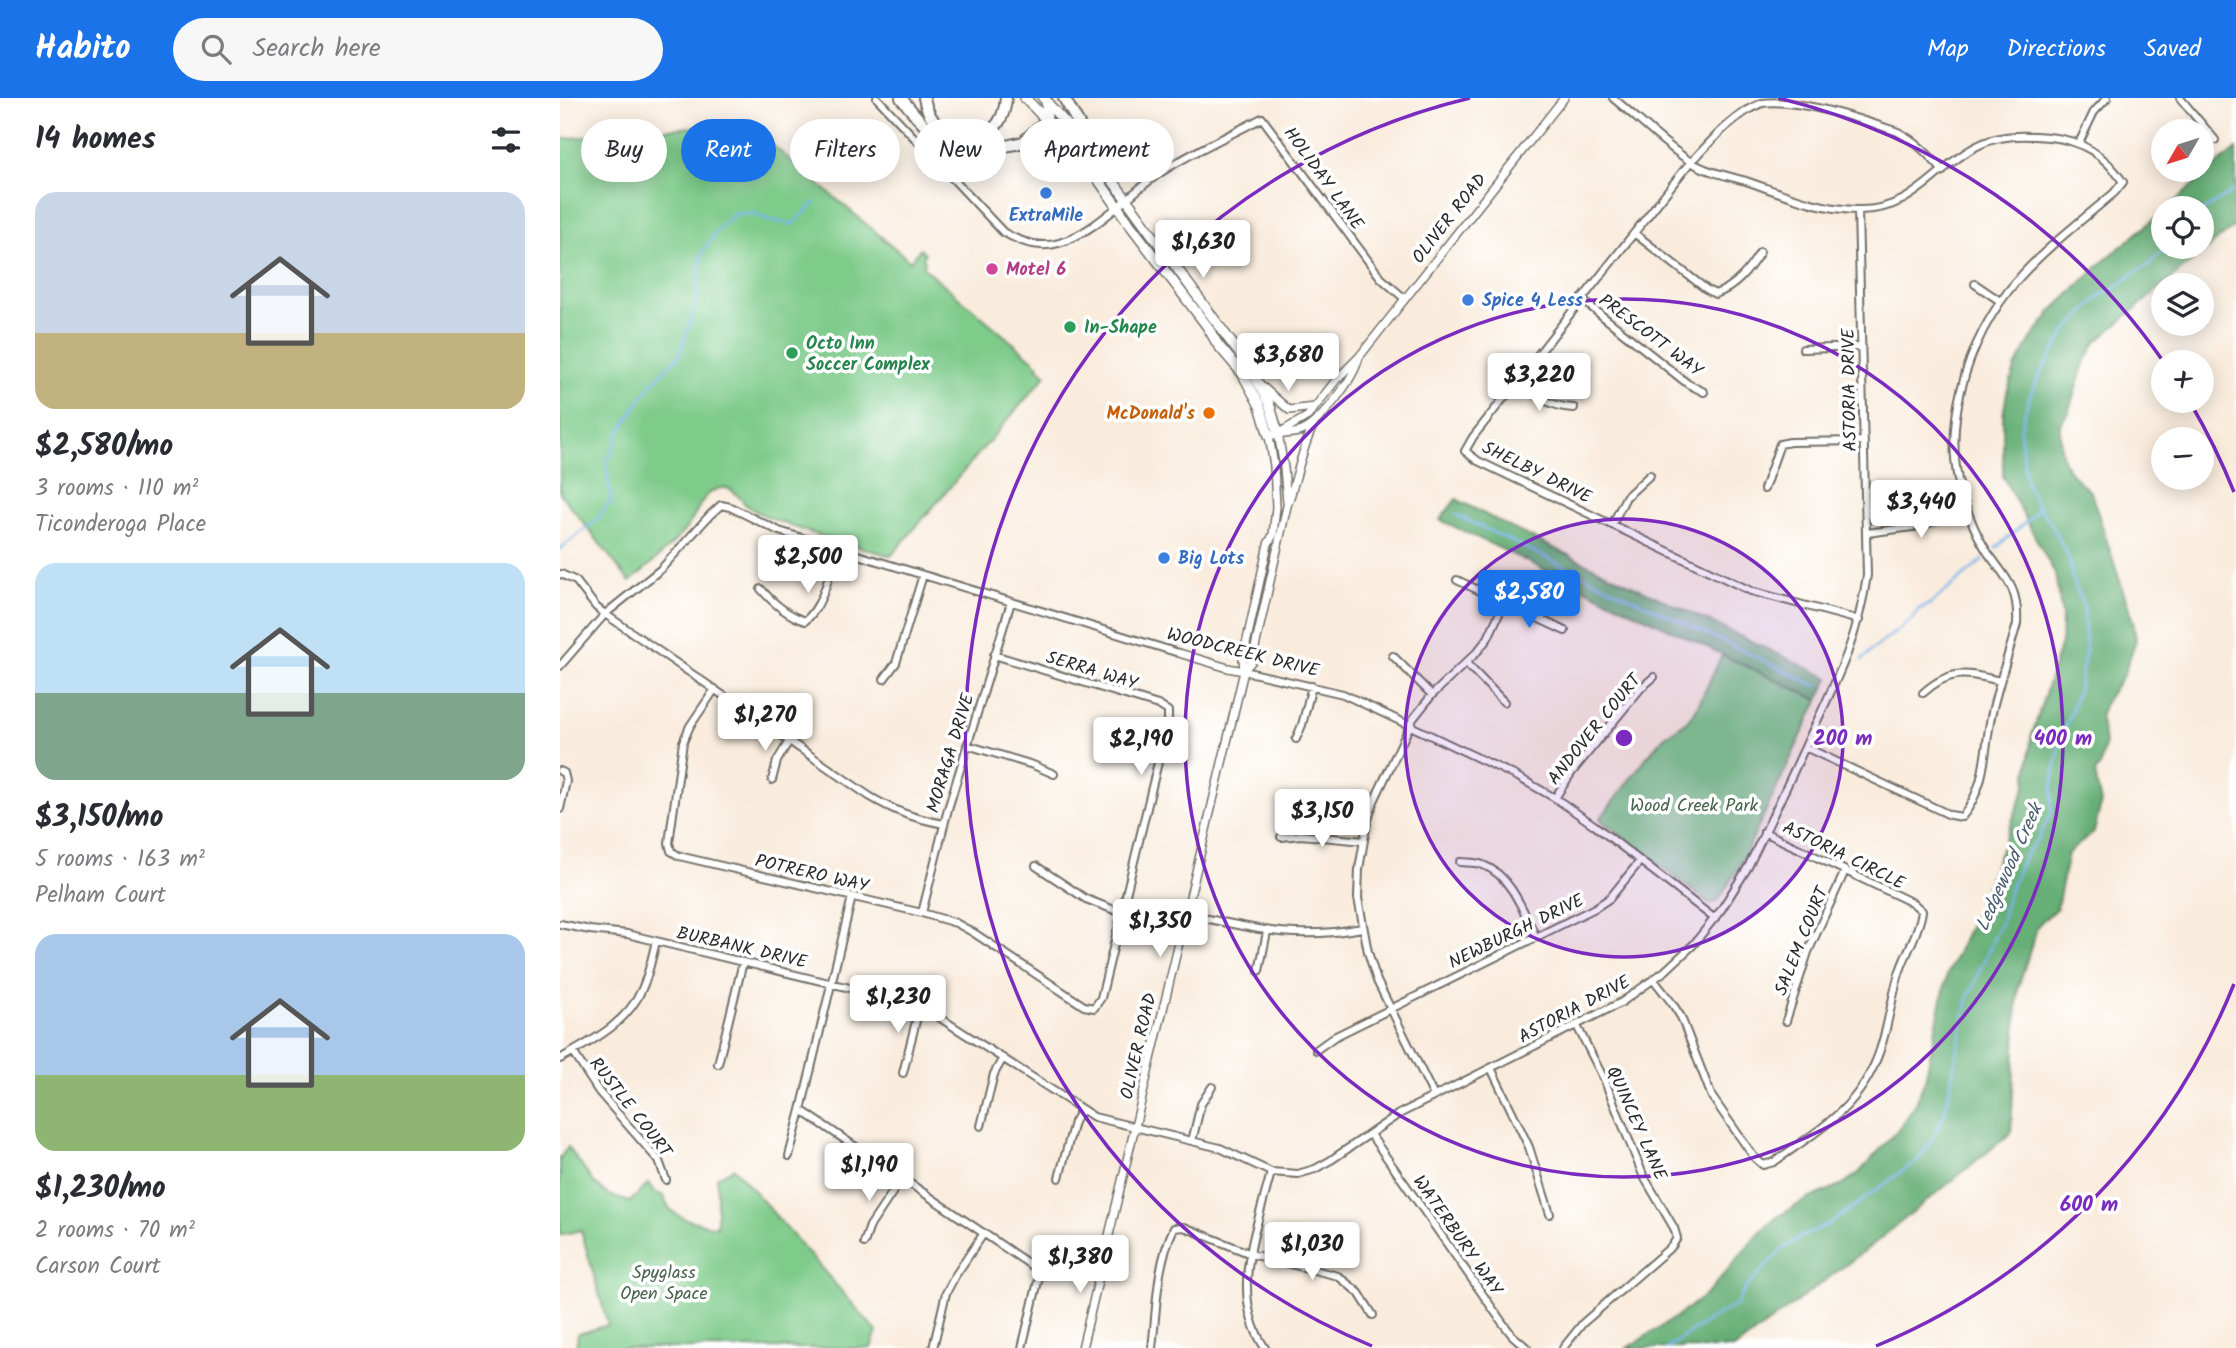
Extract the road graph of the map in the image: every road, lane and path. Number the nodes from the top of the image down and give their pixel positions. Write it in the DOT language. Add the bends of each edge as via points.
graph roads {
  1 [pos="877,98"];
  2 [pos="901,98"];
  3 [pos="923,98"];
  4 [pos="1006,98"];
  5 [pos="1025,98"];
  6 [pos="1064,98"];
  7 [pos="1564,98"];
  8 [pos="1613,98"];
  9 [pos="2107,98"];
  10 [pos="2180,98"];
  11 [pos="1045,100"];
  12 [pos="1044,119"];
  13 [pos="1046,119"];
  14 [pos="1062,119"];
  15 [pos="1076,119"];
  16 [pos="2215,140"];
  17 [pos="1020,142"];
  18 [pos="2079,143"];
  19 [pos="1692,162"];
  20 [pos="1943,171"];
  21 [pos="1099,182"];
  22 [pos="1114,182"];
  23 [pos="1126,199"];
  24 [pos="1117,206"];
  25 [pos="1858,210"];
  26 [pos="1634,233"];
  27 [pos="1760,252"];
  28 [pos="1975,284"];
  29 [pos="1405,299"];
  30 [pos="1581,299"];
  31 [pos="2000,301"];
  32 [pos="1862,347"];
  33 [pos="1803,349"];
  34 [pos="1359,357"];
  35 [pos="1518,381"];
  36 [pos="1261,386"];
  37 [pos="1704,392"];
  38 [pos="1315,406"];
  39 [pos="1574,408"];
  40 [pos="1316,421"];
  41 [pos="1273,435"];
  42 [pos="1864,441"];
  43 [pos="1650,475"];
  44 [pos="1763,489"];
  45 [pos="1287,506"];
  46 [pos="1966,509"];
  47 [pos="1612,525"];
  48 [pos="1867,533"];
  49 [pos="837,549"];
  50 [pos="561,574"];
  51 [pos="923,575"];
  52 [pos="1457,580"];
  53 [pos="761,589"];
  54 [pos="1011,602"];
  55 [pos="1504,603"];
  56 [pos="605,614"];
  57 [pos="1859,620"];
  58 [pos="1565,631"];
  59 [pos="1180,653"];
  60 [pos="995,655"];
  61 [pos="1394,656"];
  62 [pos="1466,663"];
  63 [pos="560,666"];
  64 [pos="1244,671"];
  65 [pos="1654,677"];
  66 [pos="884,679"];
  67 [pos="2000,681"];
  68 [pos="1312,686"];
  69 [pos="715,689"];
  70 [pos="1923,693"];
  71 [pos="1432,695"];
  72 [pos="1504,702"];
  73 [pos="1410,726"];
  74 [pos="1296,739"];
  75 [pos="789,741"];
  76 [pos="967,745"];
  77 [pos="1805,747"];
  78 [pos="560,771"];
  79 [pos="1054,774"];
  80 [pos="772,780"];
  81 [pos="1555,798"];
  82 [pos="560,809"];
  83 [pos="944,824"];
  84 [pos="1765,832"];
  85 [pos="1281,838"];
  86 [pos="1364,841"];
  87 [pos="1640,860"];
  88 [pos="1460,862"];
  89 [pos="1036,866"];
  90 [pos="1846,871"];
  91 [pos="852,897"];
  92 [pos="922,913"];
  93 [pos="1122,913"];
  94 [pos="1186,914"];
  95 [pos="1715,919"];
  96 [pos="560,924"];
  97 [pos="1362,928"];
  98 [pos="1267,932"];
  99 [pos="1536,937"];
  100 [pos="656,941"];
  101 [pos="743,962"];
  102 [pos="1259,971"];
  103 [pos="1654,980"];
  104 [pos="831,983"];
  105 [pos="920,1005"];
  106 [pos="1094,1008"];
  107 [pos="1391,1009"];
  108 [pos="1786,1021"];
  109 [pos="1577,1026"];
  110 [pos="1316,1050"];
  111 [pos="573,1052"];
  112 [pos="1003,1058"];
  113 [pos="560,1059"];
  114 [pos="718,1064"];
  115 [pos="1491,1068"];
  116 [pos="903,1073"];
  117 [pos="1212,1087"];
  118 [pos="1434,1096"];
  119 [pos="801,1110"];
  120 [pos="1080,1110"];
  121 [pos="981,1126"];
  122 [pos="1135,1128"];
  123 [pos="1370,1134"];
  124 [pos="1192,1141"];
  125 [pos="789,1156"];
  126 [pos="1271,1172"];
  127 [pos="902,1178"];
  128 [pos="1059,1178"];
  129 [pos="666,1180"];
  130 [pos="1550,1214"];
  131 [pos="985,1233"];
  132 [pos="864,1244"];
  133 [pos="1251,1254"];
  134 [pos="1373,1315"];
  135 [pos="933,1348"];
  136 [pos="1022,1348"];
  137 [pos="1082,1348"];
  138 [pos="1152,1348"];
  139 [pos="1265,1348"];
  140 [pos="1527,1348"];
  141 [pos="1563,1348"];
  1 -- 24 [label="street, HOLIDAY LANE" via="1014,239 1056,244 1081,233"];
  2 -- 17 [label="highway" via="944,142 960,149"];
  3 -- 4 [label="highway" via="942,130 969,140 993,130 1005,111"];
  5 -- 12 [label="main road"];
  6 -- 15 [label="highway"];
  7 -- 29 [label="street, OLIVER ROAD"];
  8 -- 19 [label="street"];
  9 -- 18 [label="street"];
  10 -- 16 [label="street"];
  11 -- 13 [label="highway"];
  11 -- 14 [label="main road"];
  18 -- 20 [label="street" via="2005,136 1977,146"];
  18 -- 31 [label="street" via="2106,160 2123,182"];
  19 -- 20 [label="street, SHELBY DRIVE" via="1746,111 1783,99 1805,101 1898,132 1925,150"];
  19 -- 25 [label="street" via="1826,206"];
  19 -- 26 [label="street, SHELBY DRIVE"];
  20 -- 25 [label="street" via="1898,202"];
  21 -- 24 [label="main road"];
  22 -- 23 [label="main road"];
  23 -- 24 [label="street, HOLIDAY LANE"];
  23 -- 29 [label="street, HOLIDAY LANE" via="1159,174 1262,118 1381,278"];
  23 -- 36 [label="main road"];
  24 -- 41 [label="main road" via="1242,373"];
  25 -- 32 [label="street, ASTORIA DRIVE"];
  26 -- 27 [label="street" via="1716,294 1749,271"];
  26 -- 30 [label="street, SHELBY DRIVE"];
  28 -- 31 [label="street"];
  29 -- 34 [label="street, OLIVER ROAD"];
  30 -- 35 [label="street, SHELBY DRIVE"];
  30 -- 37 [label="street, PRESCOTT WAY"];
  31 -- 46 [label="street" via="1977,342 1959,397 1955,448"];
  32 -- 33 [label="street"];
  32 -- 42 [label="street, ASTORIA DRIVE"];
  34 -- 38 [label="street, OLIVER ROAD"];
  34 -- 40 [label="street, OLIVER ROAD" via="1356,369"];
  35 -- 39 [label="street" via="1557,407"];
  35 -- 47 [label="street, SHELBY DRIVE" via="1465,452"];
  36 -- 38 [label="street" via="1289,410"];
  36 -- 41 [label="main road" via="1276,422"];
  38 -- 41 [label="street, OLIVER ROAD" via="1308,416"];
  40 -- 41 [label="street" via="1301,431"];
  40 -- 45 [label="street, OLIVER ROAD"];
  41 -- 45 [label="street, OLIVER ROAD" via="1284,468"];
  41 -- 64 [label="street, OLIVER ROAD" via="1273,535"];
  42 -- 44 [label="street" via="1780,444"];
  42 -- 48 [label="street, ASTORIA DRIVE"];
  43 -- 47 [label="street" via="1626,496"];
  45 -- 64 [label="street, OLIVER ROAD" via="1252,661"];
  46 -- 48 [label="street" via="1920,526"];
  46 -- 67 [label="street" via="1983,545 2010,580 2018,610"];
  47 -- 57 [label="street, SHELBY DRIVE" via="1751,591"];
  48 -- 57 [label="street, ASTORIA DRIVE" via="1867,575"];
  49 -- 51 [label="street, WOODCREEK DRIVE"];
  49 -- 53 [label="street" via="821,599 805,621 773,603"];
  49 -- 56 [label="street, WOODCREEK DRIVE" via="779,531 721,505 661,569"];
  50 -- 56 [label="street" via="576,581"];
  51 -- 54 [label="street, WOODCREEK DRIVE"];
  51 -- 66 [label="street" via="896,663"];
  52 -- 55 [label="street"];
  54 -- 59 [label="street, WOODCREEK DRIVE"];
  54 -- 60 [label="street, MORAGA DRIVE"];
  55 -- 58 [label="street"];
  55 -- 62 [label="street" via="1488,638"];
  56 -- 63 [label="street"];
  56 -- 69 [label="street"];
  57 -- 77 [label="street, ASTORIA DRIVE" via="1848,656"];
  59 -- 64 [label="street, WOODCREEK DRIVE"];
  60 -- 76 [label="street, MORAGA DRIVE"];
  60 -- 93 [label="street, SERRA WAY" via="1168,711"];
  61 -- 71 [label="street"];
  62 -- 71 [label="street"];
  62 -- 72 [label="street"];
  64 -- 68 [label="street, WOODCREEK DRIVE"];
  64 -- 94 [label="street, OLIVER ROAD"];
  65 -- 81 [label="street, ANDOVER COURT"];
  67 -- 70 [label="street" via="1953,674"];
  67 -- 77 [label="street" via="1980,785 1962,817"];
  68 -- 73 [label="street, WOODCREEK DRIVE" via="1343,694"];
  68 -- 74 [label="street"];
  69 -- 75 [label="street"];
  69 -- 91 [label="street, POTRERO WAY" via="683,743 671,851"];
  71 -- 73 [label="street"];
  73 -- 81 [label="street, WOODCREEK DRIVE"];
  73 -- 86 [label="street" via="1374,801"];
  75 -- 80 [label="street"];
  75 -- 83 [label="street" via="889,808"];
  76 -- 79 [label="street"];
  76 -- 83 [label="street, MORAGA DRIVE"];
  77 -- 84 [label="street, ASTORIA DRIVE"];
  78 -- 82 [label="street" via="566,781"];
  81 -- 87 [label="street, WOODCREEK DRIVE"];
  83 -- 92 [label="street, MORAGA DRIVE"];
  84 -- 90 [label="street, ASTORIA CIRCLE"];
  84 -- 95 [label="street, ASTORIA DRIVE"];
  85 -- 86 [label="street" via="1314,835"];
  86 -- 97 [label="street" via="1359,869"];
  87 -- 95 [label="street, WOODCREEK DRIVE"];
  87 -- 99 [label="street, NEWBURGH DRIVE" via="1610,898"];
  88 -- 99 [label="street" via="1479,863 1499,877"];
  89 -- 93 [label="street" via="1086,899"];
  90 -- 103 [label="street, ASTORIA CIRCLE" via="1913,903 1922,911 1920,922 1903,960 1874,1068 1847,1108 1774,1162 1763,1165 1727,1121 1704,1078 1681,1017"];
  90 -- 108 [label="street, SALEM COURT" via="1808,952"];
  91 -- 92 [label="street, POTRERO WAY"];
  91 -- 104 [label="street"];
  92 -- 106 [label="street, POTRERO WAY" via="956,923 1083,1006"];
  93 -- 106 [label="street, SERRA WAY" via="1101,998"];
  94 -- 98 [label="street"];
  94 -- 122 [label="street, OLIVER ROAD"];
  95 -- 103 [label="street, ASTORIA DRIVE"];
  96 -- 100 [label="street, BURBANK DRIVE"];
  97 -- 98 [label="street" via="1311,935"];
  97 -- 107 [label="street" via="1377,981"];
  98 -- 102 [label="street"];
  99 -- 107 [label="street, NEWBURGH DRIVE"];
  100 -- 101 [label="street, BURBANK DRIVE"];
  100 -- 111 [label="street" via="642,990 630,1009 601,1036"];
  101 -- 104 [label="street, BURBANK DRIVE"];
  101 -- 114 [label="street"];
  103 -- 109 [label="street, ASTORIA DRIVE"];
  104 -- 105 [label="street, BURBANK DRIVE"];
  104 -- 119 [label="street"];
  105 -- 112 [label="street, BURBANK DRIVE"];
  105 -- 116 [label="street"];
  107 -- 110 [label="street, NEWBURGH DRIVE"];
  107 -- 118 [label="street"];
  109 -- 115 [label="street, ASTORIA DRIVE"];
  109 -- 141 [label="street, QUINCEY LANE" via="1643,1175 1677,1238 1583,1323"];
  111 -- 113 [label="street"];
  111 -- 129 [label="street, RUSTLE COURT" via="598,1092 659,1161"];
  112 -- 120 [label="street, BURBANK DRIVE"];
  112 -- 121 [label="street" via="994,1074"];
  115 -- 118 [label="street, ASTORIA DRIVE"];
  115 -- 130 [label="street" via="1525,1136"];
  117 -- 124 [label="street" via="1201,1104"];
  118 -- 123 [label="street, ASTORIA DRIVE"];
  119 -- 125 [label="street"];
  119 -- 127 [label="street"];
  120 -- 122 [label="street, BURBANK DRIVE"];
  120 -- 128 [label="street"];
  122 -- 124 [label="street, ASTORIA DRIVE"];
  122 -- 137 [label="street, OLIVER ROAD"];
  123 -- 126 [label="street, ASTORIA DRIVE" via="1315,1169 1298,1174"];
  123 -- 140 [label="street, WATERBURY WAY" via="1502,1322"];
  124 -- 126 [label="street, ASTORIA DRIVE" via="1220,1148"];
  126 -- 133 [label="street"];
  127 -- 131 [label="street"];
  127 -- 132 [label="street" via="870,1226"];
  131 -- 135 [label="street" via="946,1293"];
  131 -- 136 [label="street" via="1038,1270"];
  133 -- 134 [label="street" via="1338,1276 1359,1293"];
  133 -- 138 [label="street" via="1202,1233 1174,1228 1156,1297"];
  133 -- 139 [label="street" via="1246,1296 1255,1333"];
}
